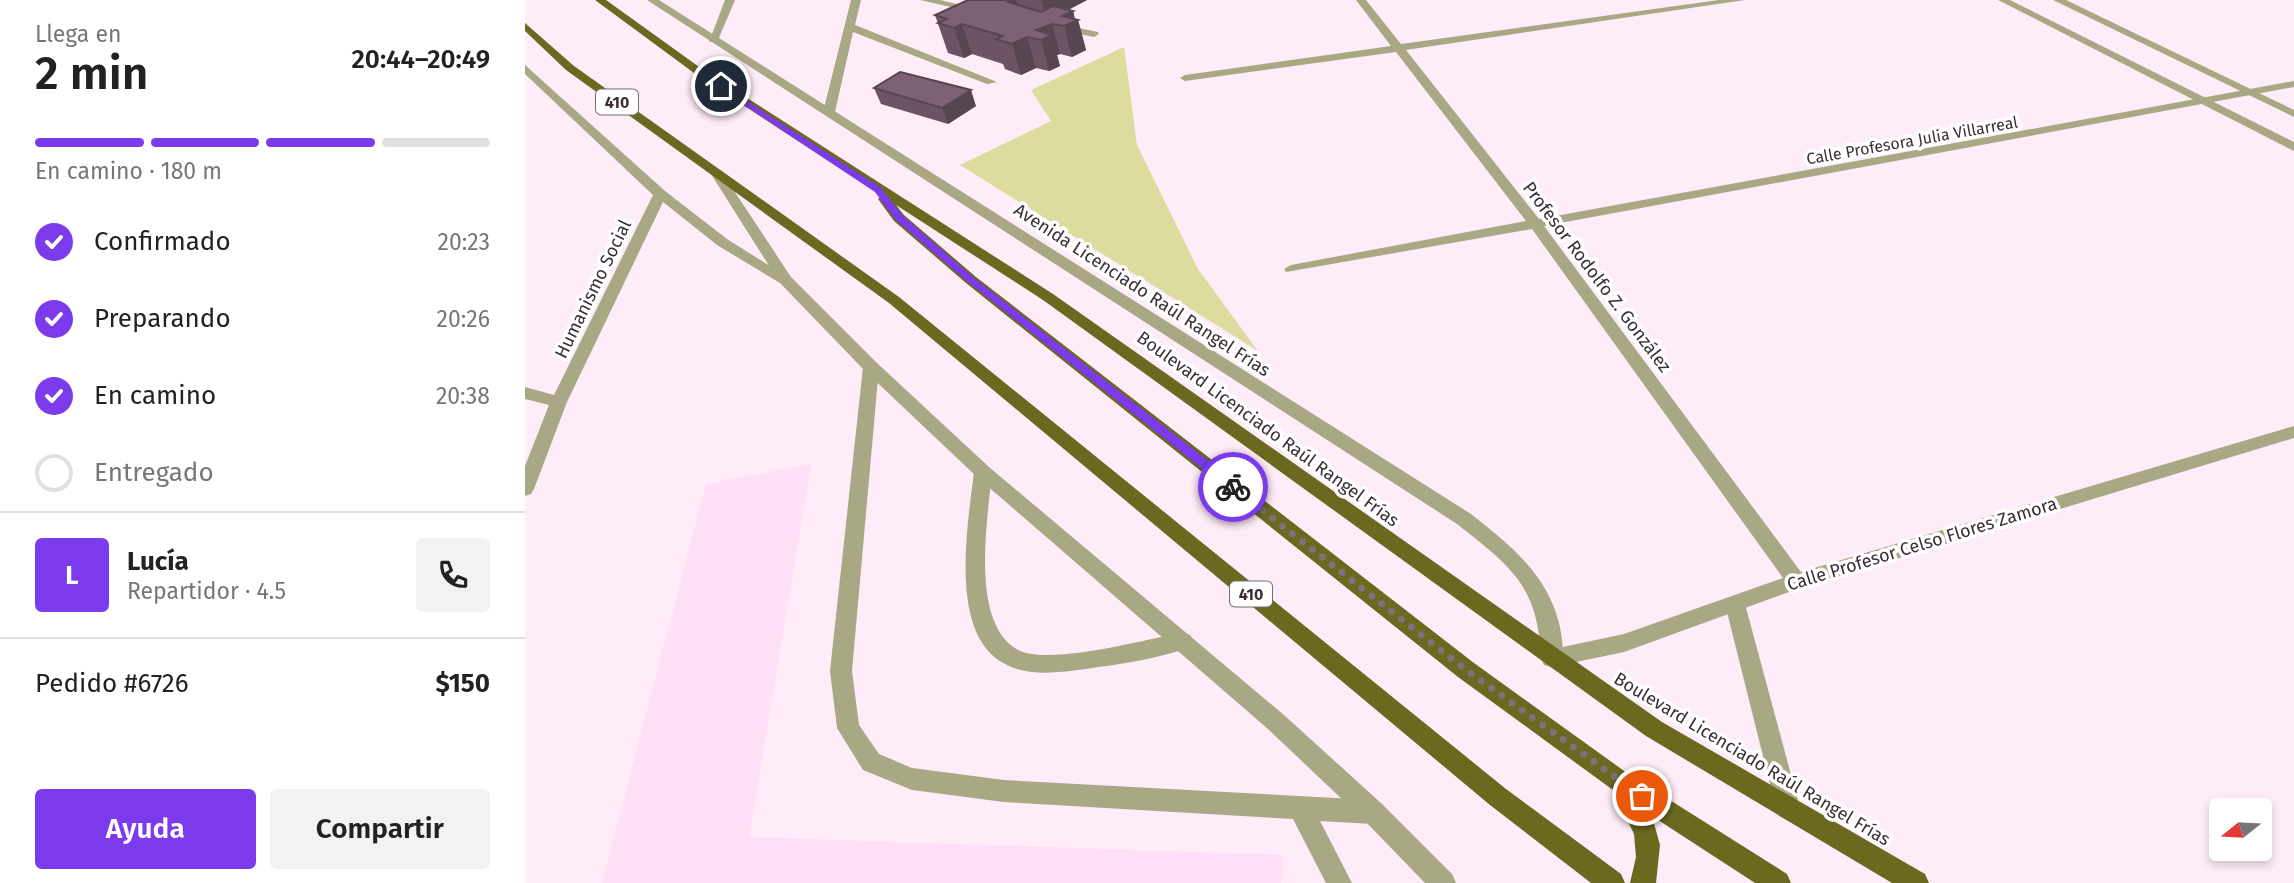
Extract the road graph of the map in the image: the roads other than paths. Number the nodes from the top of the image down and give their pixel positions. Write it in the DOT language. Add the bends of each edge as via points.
graph roads {
  1 [pos="600,0"];
  2 [pos="652,0"];
  3 [pos="730,0"];
  4 [pos="856,0"];
  5 [pos="925,0"];
  6 [pos="1361,0"];
  7 [pos="1740,0"];
  8 [pos="2003,0"];
  9 [pos="2058,0"];
  10 [pos="984,12"];
  11 [pos="1045,24"];
  12 [pos="525,26"];
  13 [pos="851,27"];
  14 [pos="1094,34"];
  15 [pos="713,40"];
  16 [pos="1399,48"];
  17 [pos="525,68"];
  18 [pos="1185,78"];
  19 [pos="991,82"];
  20 [pos="2294,84"];
  21 [pos="2249,92"];
  22 [pos="2205,102"];
  23 [pos="829,112"];
  24 [pos="2294,114"];
  25 [pos="2294,147"];
  26 [pos="715,170"];
  27 [pos="878,190"];
  28 [pos="660,194"];
  29 [pos="1537,226"];
  30 [pos="1291,269"];
  31 [pos="785,281"];
  32 [pos="871,367"];
  33 [pos="525,393"];
  34 [pos="559,402"];
  35 [pos="2294,432"];
  36 [pos="983,472"];
  37 [pos="525,489"];
  38 [pos="1797,581"];
  39 [pos="1735,604"];
  40 [pos="1183,641"];
  41 [pos="1552,658"];
  42 [pos="1619,781"];
  43 [pos="1300,807"];
  44 [pos="1788,808"];
  45 [pos="1373,812"];
  46 [pos="1339,883"];
  47 [pos="1443,883"];
  48 [pos="1612,883"];
  49 [pos="1643,883"];
  50 [pos="1778,883"];
  51 [pos="1916,883"];
  1 -- 27 [label="main road, Boulevard Licenciado Raúl Rangel Frías"];
  2 -- 15 [label="street, Avenida Licenciado Raúl Rangel Frías"];
  3 -- 15 [label="street"];
  4 -- 13 [label="street"];
  5 -- 10 [label="street"];
  6 -- 16 [label="street, Profesor Rodolfo Z. González"];
  7 -- 16 [label="street"];
  8 -- 22 [label="street"];
  9 -- 21 [label="street"];
  11 -- 14 [label="street"];
  12 -- 26 [label="main road, 410" via="570,68"];
  13 -- 19 [label="street"];
  13 -- 23 [label="street"];
  15 -- 23 [label="street, Avenida Licenciado Raúl Rangel Frías"];
  16 -- 18 [label="street"];
  16 -- 29 [label="street, Profesor Rodolfo Z. González"];
  17 -- 28 [label="street"];
  20 -- 21 [label="street, Calle Profesora Julia Villarreal"];
  21 -- 22 [label="street, Calle Profesora Julia Villarreal"];
  21 -- 24 [label="street"];
  22 -- 25 [label="street"];
  22 -- 29 [label="street, Calle Profesora Julia Villarreal"];
  23 -- 41 [label="street, Avenida Licenciado Raúl Rangel Frías" via="1464,519 1514,559 1537,587 1547,607"];
  26 -- 31 [label="street"];
  26 -- 48 [label="main road, 410" via="894,300 1498,797"];
  27 -- 41 [label="main road, Boulevard Licenciado Raúl Rangel Frías" via="1048,297"];
  27 -- 42 [label="main road" via="899,218 971,280 1466,670"];
  28 -- 31 [label="street" via="722,242"];
  28 -- 34 [label="street, Humanismo Social"];
  29 -- 30 [label="street, Calle Profesora Julia Villarreal"];
  29 -- 38 [label="street, Profesor Rodolfo Z. González"];
  31 -- 32 [label="street"];
  32 -- 36 [label="street"];
  32 -- 43 [label="street" via="841,671 848,728 871,762 912,779 1004,791"];
  33 -- 34 [label="street"];
  34 -- 37 [label="street, Humanismo Social"];
  35 -- 38 [label="street, Calle Profesor Celso Flores Zamora"];
  36 -- 40 [label="street"];
  36 -- 40 [label="street" via="977,578 979,615 992,641 1013,658 1043,663"];
  38 -- 39 [label="street, Calle Profesor Celso Flores Zamora"];
  39 -- 41 [label="street, Calle Profesor Celso Flores Zamora" via="1624,643"];
  39 -- 44 [label="street"];
  40 -- 45 [label="street"];
  41 -- 44 [label="main road, Boulevard Licenciado Raúl Rangel Frías" via="1654,729"];
  42 -- 49 [label="main road" via="1641,814 1649,838"];
  42 -- 50 [label="main road"];
  43 -- 45 [label="street"];
  43 -- 46 [label="street"];
  44 -- 51 [label="main road, Boulevard Licenciado Raúl Rangel Frías"];
  45 -- 47 [label="street"];
}
